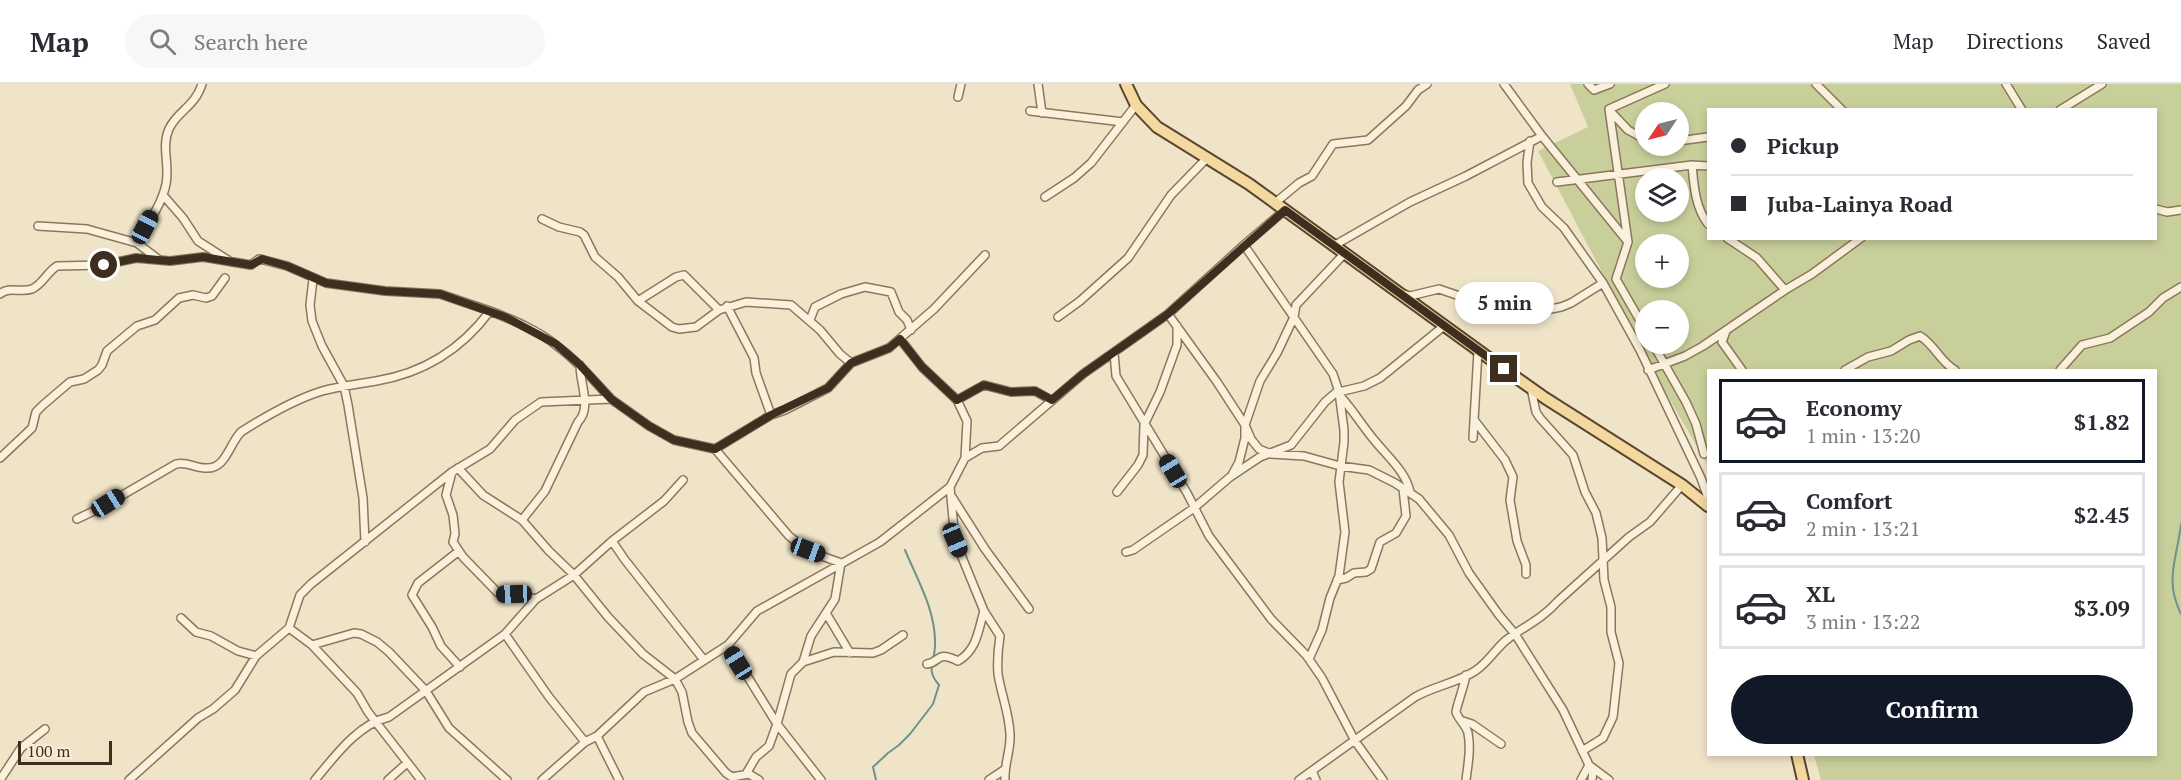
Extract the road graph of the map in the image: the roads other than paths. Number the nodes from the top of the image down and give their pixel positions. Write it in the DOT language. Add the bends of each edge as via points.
graph roads {
  1 [pos="202,84"];
  2 [pos="961,84"];
  3 [pos="1038,84"];
  4 [pos="1126,84"];
  5 [pos="1427,84"];
  6 [pos="1504,84"];
  7 [pos="1588,84"];
  8 [pos="1610,84"];
  9 [pos="1665,84"];
  10 [pos="1816,84"];
  11 [pos="2006,84"];
  12 [pos="2102,84"];
  13 [pos="958,97"];
  14 [pos="1136,105"];
  15 [pos="1840,108"];
  16 [pos="2021,108"];
  17 [pos="2063,108"];
  18 [pos="1610,109"];
  19 [pos="1030,111"];
  20 [pos="1042,112"];
  21 [pos="1123,122"];
  22 [pos="1635,134"];
  23 [pos="1542,136"];
  24 [pos="1707,137"];
  25 [pos="1689,140"];
  26 [pos="1530,141"];
  27 [pos="1206,159"];
  28 [pos="1692,165"];
  29 [pos="1707,166"];
  30 [pos="1557,182"];
  31 [pos="163,195"];
  32 [pos="1045,197"];
  33 [pos="1275,202"];
  34 [pos="2157,209"];
  35 [pos="1285,210"];
  36 [pos="2181,210"];
  37 [pos="542,219"];
  38 [pos="1707,222"];
  39 [pos="38,226"];
  40 [pos="1730,240"];
  41 [pos="1858,240"];
  42 [pos="1628,242"];
  43 [pos="137,243"];
  44 [pos="1244,245"];
  45 [pos="1335,245"];
  46 [pos="1345,253"];
  47 [pos="985,255"];
  48 [pos="161,261"];
  49 [pos="234,263"];
  50 [pos="225,279"];
  51 [pos="313,279"];
  52 [pos="1603,283"];
  53 [pos="2181,287"];
  54 [pos="1785,290"];
  55 [pos="1396,291"];
  56 [pos="0,294"];
  57 [pos="638,301"];
  58 [pos="727,306"];
  59 [pos="719,310"];
  60 [pos="490,311"];
  61 [pos="1635,312"];
  62 [pos="1168,314"];
  63 [pos="1058,317"];
  64 [pos="1294,317"];
  65 [pos="810,320"];
  66 [pos="1444,326"];
  67 [pos="1177,327"];
  68 [pos="1727,329"];
  69 [pos="911,330"];
  70 [pos="900,339"];
  71 [pos="1478,351"];
  72 [pos="1114,353"];
  73 [pos="1659,354"];
  74 [pos="851,363"];
  75 [pos="1664,363"];
  76 [pos="580,365"];
  77 [pos="1648,369"];
  78 [pos="1741,369"];
  79 [pos="1847,369"];
  80 [pos="1953,369"];
  81 [pos="2061,369"];
  82 [pos="344,387"];
  83 [pos="1531,388"];
  84 [pos="1339,393"];
  85 [pos="611,399"];
  86 [pos="957,400"];
  87 [pos="1052,400"];
  88 [pos="585,401"];
  89 [pos="771,415"];
  90 [pos="1475,421"];
  91 [pos="1144,424"];
  92 [pos="1245,425"];
  93 [pos="1473,438"];
  94 [pos="715,449"];
  95 [pos="1271,454"];
  96 [pos="1706,454"];
  97 [pos="0,458"];
  98 [pos="965,458"];
  99 [pos="1691,458"];
  100 [pos="1340,466"];
  101 [pos="455,470"];
  102 [pos="1230,477"];
  103 [pos="683,480"];
  104 [pos="1682,485"];
  105 [pos="950,487"];
  106 [pos="1406,490"];
  107 [pos="1117,492"];
  108 [pos="1707,496"];
  109 [pos="952,497"];
  110 [pos="1707,505"];
  111 [pos="1194,508"];
  112 [pos="77,519"];
  113 [pos="522,520"];
  114 [pos="612,540"];
  115 [pos="365,542"];
  116 [pos="459,551"];
  117 [pos="1126,552"];
  118 [pos="1602,562"];
  119 [pos="841,563"];
  120 [pos="1526,574"];
  121 [pos="574,575"];
  122 [pos="1337,580"];
  123 [pos="536,599"];
  124 [pos="1029,609"];
  125 [pos="984,611"];
  126 [pos="826,613"];
  127 [pos="182,618"];
  128 [pos="289,628"];
  129 [pos="505,634"];
  130 [pos="1515,634"];
  131 [pos="903,635"];
  132 [pos="312,645"];
  133 [pos="728,645"];
  134 [pos="850,652"];
  135 [pos="256,656"];
  136 [pos="1309,659"];
  137 [pos="704,660"];
  138 [pos="802,662"];
  139 [pos="927,664"];
  140 [pos="460,667"];
  141 [pos="1466,675"];
  142 [pos="675,679"];
  143 [pos="426,692"];
  144 [pos="389,717"];
  145 [pos="376,720"];
  146 [pos="1463,721"];
  147 [pos="777,724"];
  148 [pos="45,729"];
  149 [pos="383,730"];
  150 [pos="597,736"];
  151 [pos="1355,741"];
  152 [pos="585,742"];
  153 [pos="1501,744"];
  154 [pos="1582,751"];
  155 [pos="1797,756"];
  156 [pos="407,763"];
  157 [pos="1591,767"];
  158 [pos="1005,770"];
  159 [pos="1312,771"];
  160 [pos="746,774"];
  161 [pos="729,778"];
  162 [pos="0,780"];
  163 [pos="129,780"];
  164 [pos="315,780"];
  165 [pos="388,780"];
  166 [pos="421,780"];
  167 [pos="507,780"];
  168 [pos="542,780"];
  169 [pos="619,780"];
  170 [pos="759,780"];
  171 [pos="821,780"];
  172 [pos="989,780"];
  173 [pos="1005,780"];
  174 [pos="1299,780"];
  175 [pos="1316,780"];
  176 [pos="1383,780"];
  177 [pos="1466,780"];
  178 [pos="1581,780"];
  179 [pos="1593,780"];
  180 [pos="1609,780"];
  181 [pos="1803,780"];
  1 -- 31 [label="street" via="190,106 169,129"];
  2 -- 13 [label="street"];
  3 -- 20 [label="street"];
  4 -- 14 [label="main road"];
  5 -- 33 [label="street" via="1368,140 1333,144 1312,176"];
  6 -- 23 [label="street"];
  7 -- 8 [label="street" via="1594,90"];
  9 -- 18 [label="street"];
  10 -- 15 [label="street"];
  11 -- 16 [label="street"];
  12 -- 17 [label="street"];
  14 -- 21 [label="street"];
  14 -- 27 [label="main road" via="1157,127"];
  18 -- 22 [label="street"];
  18 -- 42 [label="street"];
  19 -- 20 [label="street"];
  20 -- 21 [label="street"];
  21 -- 32 [label="street" via="1091,163"];
  23 -- 26 [label="street"];
  23 -- 42 [label="street"];
  24 -- 25 [label="street"];
  26 -- 45 [label="street"];
  26 -- 52 [label="street" via="1528,183 1542,207 1564,228"];
  27 -- 33 [label="main road"];
  27 -- 63 [label="street" via="1171,195 1128,258"];
  28 -- 29 [label="street"];
  28 -- 30 [label="street"];
  28 -- 38 [label="street" via="1695,193"];
  31 -- 43 [label="street"];
  31 -- 49 [label="street" via="198,241"];
  33 -- 35 [label="main road"];
  34 -- 36 [label="street"];
  35 -- 44 [label="street"];
  35 -- 45 [label="main road"];
  37 -- 57 [label="street" via="584,235 596,257"];
  39 -- 43 [label="street" via="87,229"];
  40 -- 54 [label="street" via="1757,258"];
  41 -- 54 [label="street"];
  42 -- 61 [label="street" via="1616,279"];
  43 -- 48 [label="street"];
  44 -- 62 [label="street"];
  44 -- 64 [label="street"];
  45 -- 46 [label="main road"];
  46 -- 55 [label="main road"];
  46 -- 64 [label="street" via="1296,305"];
  47 -- 69 [label="street" via="956,289"];
  48 -- 49 [label="street" via="203,257"];
  48 -- 56 [label="street" via="136,258 104,265 57,266 34,288"];
  49 -- 51 [label="street" via="251,265 264,260"];
  50 -- 97 [label="street" via="212,296 179,298 155,320 137,326 104,354 98,370 70,382 42,405 32,428"];
  51 -- 60 [label="street" via="385,291 440,294"];
  51 -- 82 [label="street" via="312,321"];
  52 -- 55 [label="street" via="1571,303 1541,310 1480,303 1439,289 1410,296"];
  52 -- 77 [label="street"];
  53 -- 81 [label="street" via="2110,338 2082,345"];
  54 -- 68 [label="street"];
  55 -- 66 [label="main road"];
  57 -- 59 [label="street" via="679,329 696,327"];
  57 -- 59 [label="street" via="684,275"];
  58 -- 59 [label="street"];
  58 -- 65 [label="street" via="757,301 791,305"];
  58 -- 89 [label="street" via="754,358"];
  60 -- 76 [label="street" via="556,344"];
  60 -- 82 [label="street" via="470,335 433,363 405,375"];
  62 -- 67 [label="street"];
  62 -- 72 [label="street"];
  64 -- 84 [label="street" via="1333,374"];
  64 -- 92 [label="street" via="1260,381"];
  65 -- 69 [label="street" via="813,310 830,298 869,287 891,292 898,312"];
  65 -- 74 [label="street"];
  66 -- 71 [label="main road"];
  66 -- 84 [label="street" via="1380,378"];
  67 -- 91 [label="street" via="1177,345"];
  67 -- 92 [label="street"];
  68 -- 75 [label="street" via="1685,356"];
  68 -- 78 [label="street" via="1722,342"];
  69 -- 70 [label="street"];
  70 -- 74 [label="street" via="889,348"];
  70 -- 86 [label="street" via="922,367"];
  71 -- 83 [label="main road"];
  71 -- 90 [label="street"];
  72 -- 87 [label="street"];
  72 -- 91 [label="street" via="1116,376"];
  73 -- 75 [label="street"];
  74 -- 89 [label="street" via="828,388"];
  75 -- 77 [label="street"];
  75 -- 96 [label="street" via="1692,414"];
  76 -- 85 [label="street"];
  76 -- 88 [label="street"];
  77 -- 99 [label="street"];
  79 -- 80 [label="street" via="1920,336"];
  82 -- 112 [label="street" via="298,400 240,432 223,461 214,467 176,464"];
  82 -- 115 [label="street" via="363,498"];
  83 -- 104 [label="main road"];
  83 -- 118 [label="street" via="1536,412 1568,448 1579,471 1600,525"];
  84 -- 95 [label="street" via="1325,402 1292,445"];
  84 -- 100 [label="street" via="1344,442"];
  84 -- 106 [label="street" via="1389,455 1407,482"];
  85 -- 88 [label="street"];
  85 -- 94 [label="street" via="674,440"];
  86 -- 87 [label="street" via="984,385 1011,392 1035,391"];
  86 -- 98 [label="street" via="967,421"];
  87 -- 98 [label="street" via="999,446 982,448"];
  88 -- 101 [label="street" via="541,402 515,420 490,449"];
  88 -- 113 [label="street" via="584,415 552,480"];
  89 -- 94 [label="street"];
  90 -- 93 [label="street"];
  90 -- 120 [label="street" via="1505,460 1514,479 1509,498"];
  91 -- 107 [label="street" via="1143,454"];
  91 -- 111 [label="street"];
  92 -- 95 [label="street" via="1257,446"];
  92 -- 102 [label="street" via="1245,442"];
  94 -- 119 [label="street" via="793,540"];
  95 -- 100 [label="street" via="1304,456"];
  95 -- 102 [label="street" via="1263,455"];
  96 -- 99 [label="street"];
  98 -- 105 [label="street"];
  99 -- 108 [label="street"];
  100 -- 106 [label="street" via="1369,470"];
  100 -- 122 [label="street" via="1345,532"];
  101 -- 113 [label="street" via="483,495"];
  101 -- 115 [label="street"];
  101 -- 116 [label="street" via="446,495 454,523 453,542"];
  102 -- 111 [label="street"];
  103 -- 114 [label="street" via="664,501"];
  104 -- 110 [label="main road"];
  104 -- 118 [label="street" via="1650,522"];
  105 -- 109 [label="street"];
  105 -- 119 [label="street" via="880,542"];
  106 -- 122 [label="street" via="1406,516 1395,533 1378,544 1373,567"];
  106 -- 130 [label="street" via="1449,535 1469,573"];
  109 -- 124 [label="street"];
  109 -- 125 [label="street" via="955,540"];
  111 -- 117 [label="street"];
  111 -- 136 [label="street" via="1209,536 1271,619"];
  113 -- 121 [label="street"];
  114 -- 121 [label="street"];
  114 -- 137 [label="street"];
  115 -- 128 [label="street" via="300,595"];
  116 -- 123 [label="street" via="498,593"];
  116 -- 140 [label="street" via="418,583 412,595 441,646"];
  118 -- 130 [label="street" via="1548,613"];
  118 -- 154 [label="street" via="1620,668 1613,717 1603,738"];
  119 -- 126 [label="street" via="835,599"];
  119 -- 133 [label="street" via="757,611"];
  121 -- 123 [label="street"];
  121 -- 142 [label="street" via="643,654"];
  122 -- 136 [label="street"];
  123 -- 129 [label="street"];
  125 -- 139 [label="street" via="968,655 958,661 941,656"];
  125 -- 158 [label="street" via="1000,636 998,675 1010,735"];
  126 -- 134 [label="street"];
  126 -- 138 [label="street"];
  127 -- 135 [label="street" via="196,632"];
  128 -- 132 [label="street"];
  128 -- 135 [label="street"];
  129 -- 140 [label="street"];
  129 -- 152 [label="street"];
  130 -- 141 [label="street"];
  130 -- 154 [label="street" via="1563,710"];
  131 -- 134 [label="street" via="873,653"];
  132 -- 143 [label="street" via="345,634 361,634 389,652"];
  132 -- 145 [label="street" via="357,693"];
  133 -- 137 [label="street"];
  133 -- 147 [label="street"];
  134 -- 138 [label="street" via="834,652"];
  135 -- 163 [label="street" via="235,690"];
  136 -- 151 [label="street"];
  137 -- 142 [label="street"];
  138 -- 147 [label="street" via="791,674"];
  140 -- 143 [label="street"];
  141 -- 146 [label="street" via="1456,709"];
  141 -- 151 [label="street" via="1415,697"];
  142 -- 150 [label="street" via="644,692"];
  142 -- 161 [label="street" via="692,733"];
  143 -- 144 [label="street"];
  143 -- 167 [label="street" via="449,728"];
  144 -- 145 [label="street"];
  144 -- 149 [label="street"];
  145 -- 149 [label="street"];
  145 -- 164 [label="street" via="350,740"];
  146 -- 153 [label="street"];
  146 -- 177 [label="street" via="1470,751"];
  147 -- 160 [label="street" via="769,746 756,757"];
  147 -- 171 [label="street"];
  148 -- 162 [label="street" via="21,748"];
  149 -- 156 [label="street"];
  150 -- 152 [label="street"];
  150 -- 169 [label="street"];
  151 -- 159 [label="street"];
  151 -- 176 [label="street"];
  152 -- 168 [label="street"];
  154 -- 157 [label="street"];
  155 -- 181 [label="main road"];
  156 -- 165 [label="street"];
  156 -- 166 [label="street"];
  157 -- 178 [label="street"];
  157 -- 179 [label="street"];
  157 -- 180 [label="street"];
  158 -- 172 [label="street"];
  158 -- 173 [label="street"];
  159 -- 174 [label="street"];
  159 -- 175 [label="street"];
  160 -- 161 [label="street"];
  160 -- 170 [label="street"];
}
